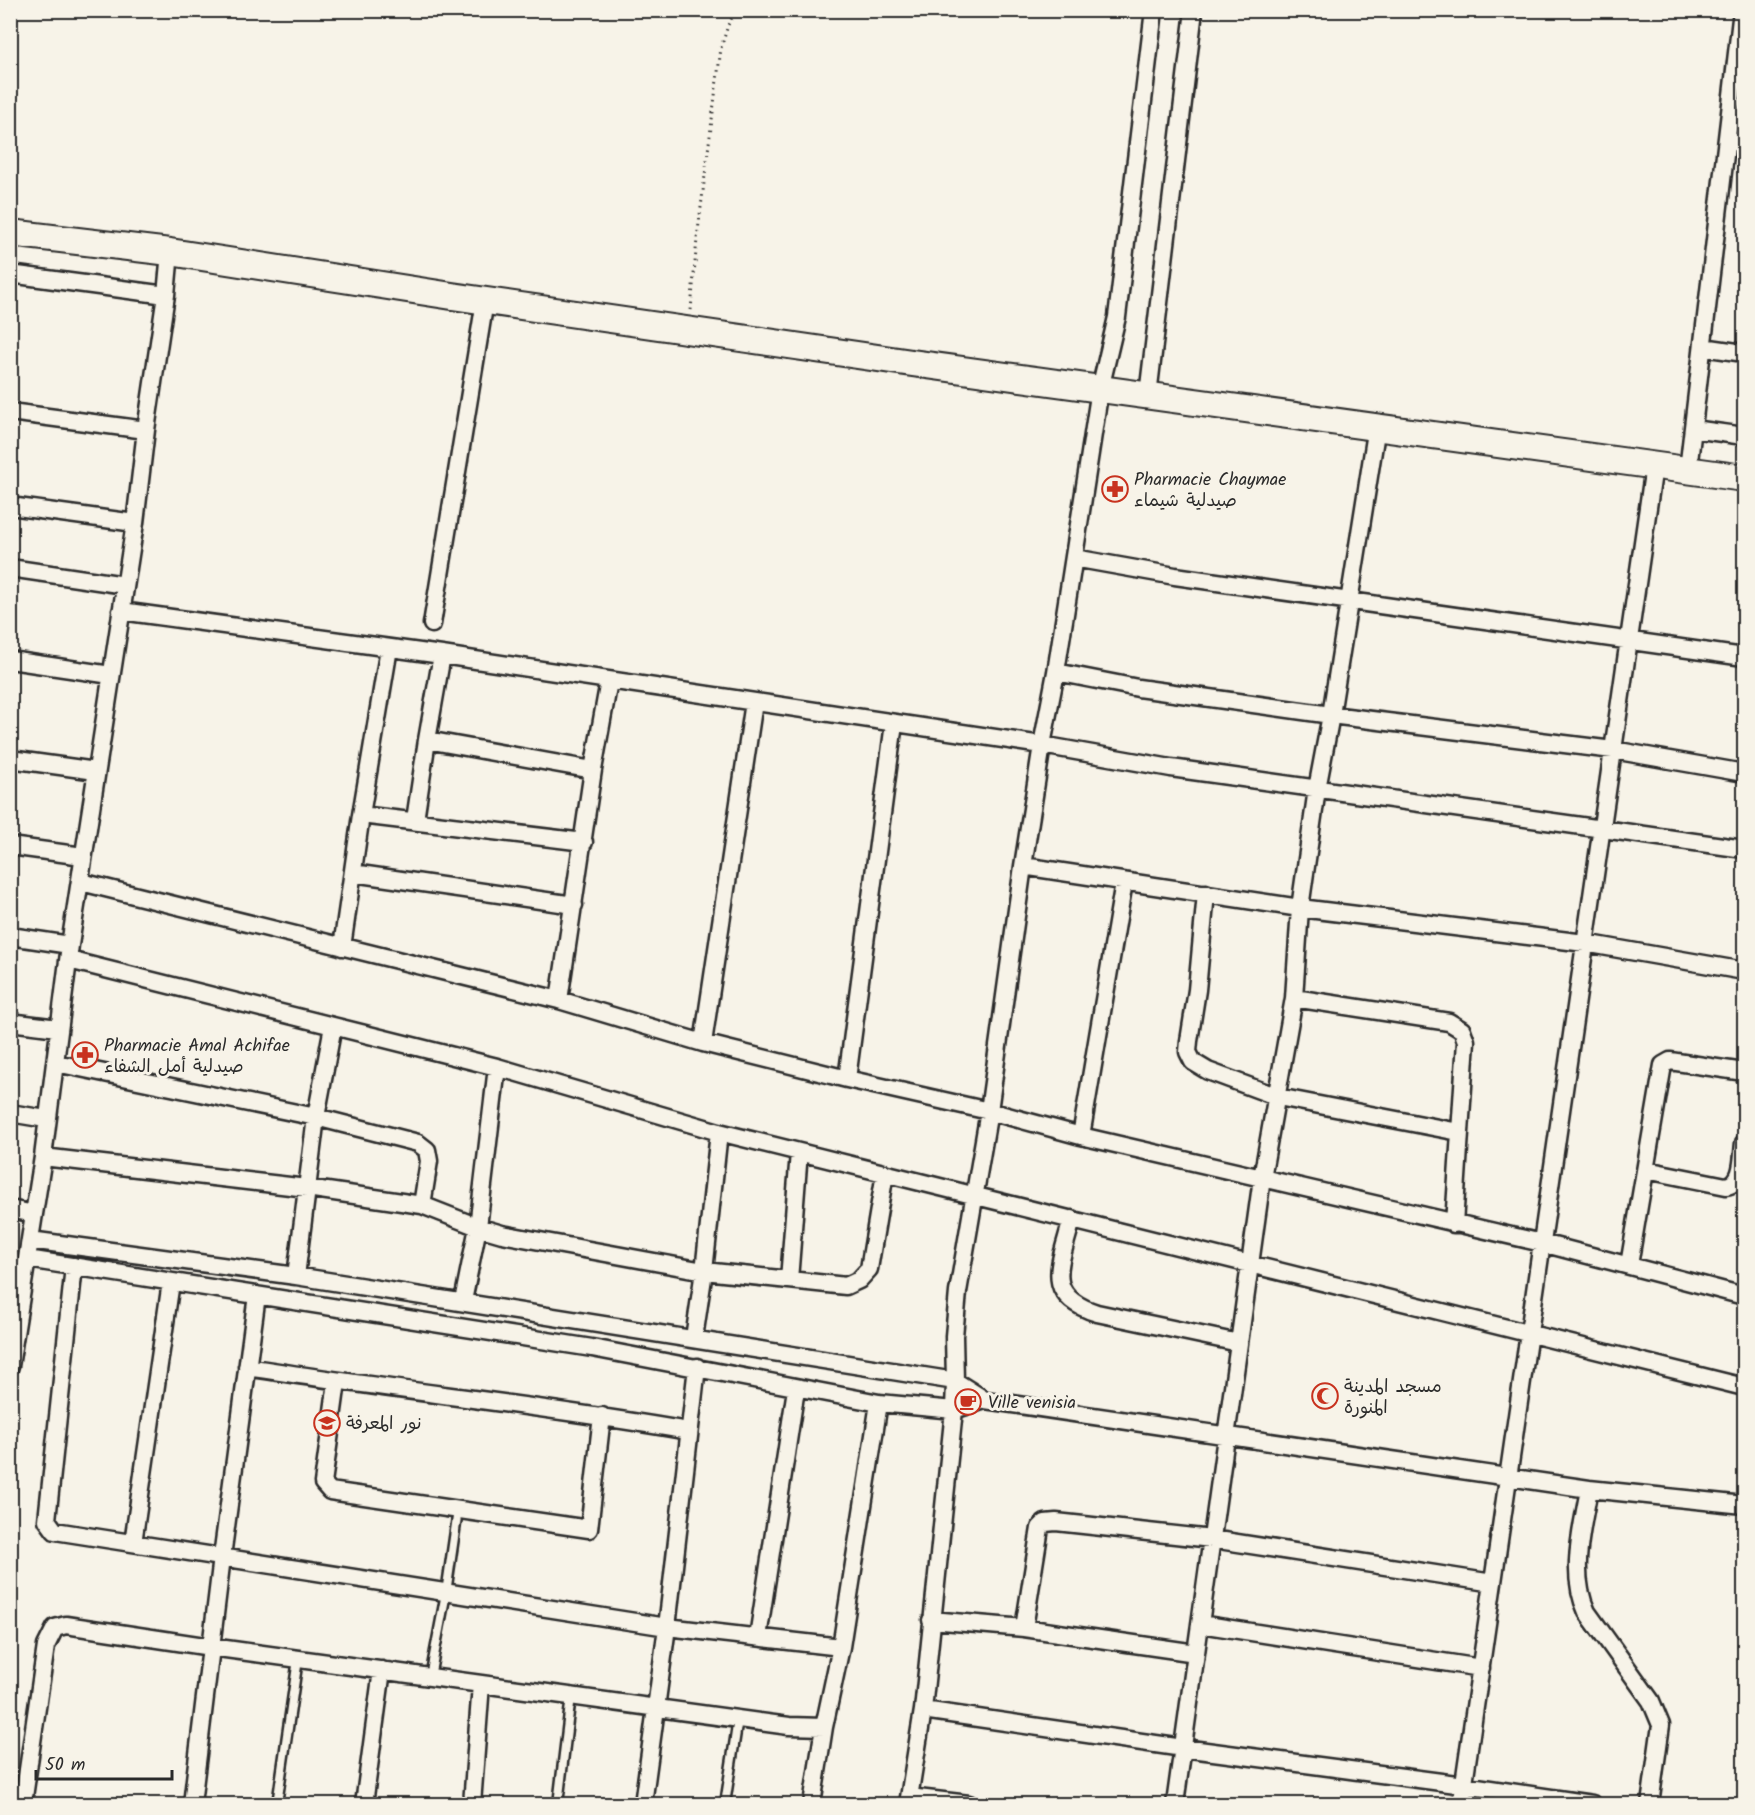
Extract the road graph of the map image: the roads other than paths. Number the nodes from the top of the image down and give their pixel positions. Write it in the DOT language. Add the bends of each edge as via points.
graph roads {
  1 [pos="1154,10"];
  2 [pos="1194,10"];
  3 [pos="1742,10"];
  4 [pos="1741,49"];
  5 [pos="1727,141"];
  6 [pos="1744,143"];
  7 [pos="10,233"];
  8 [pos="170,252"];
  9 [pos="10,274"];
  10 [pos="166,295"];
  11 [pos="485,301"];
  12 [pos="1703,347"];
  13 [pos="1744,353"];
  14 [pos="1100,389"];
  15 [pos="1148,395"];
  16 [pos="10,412"];
  17 [pos="1377,426"];
  18 [pos="1693,429"];
  19 [pos="146,430"];
  20 [pos="1744,436"];
  21 [pos="1654,466"];
  22 [pos="1688,470"];
  23 [pos="1744,478"];
  24 [pos="10,506"];
  25 [pos="135,523"];
  26 [pos="1074,558"];
  27 [pos="10,568"];
  28 [pos="124,585"];
  29 [pos="1348,600"];
  30 [pos="122,611"];
  31 [pos="432,624"];
  32 [pos="1628,639"];
  33 [pos="389,648"];
  34 [pos="442,655"];
  35 [pos="1744,657"];
  36 [pos="10,660"];
  37 [pos="1056,672"];
  38 [pos="111,675"];
  39 [pos="609,681"];
  40 [pos="754,702"];
  41 [pos="1331,715"];
  42 [pos="894,723"];
  43 [pos="426,740"];
  44 [pos="1042,745"];
  45 [pos="1613,750"];
  46 [pos="10,759"];
  47 [pos="593,770"];
  48 [pos="96,771"];
  49 [pos="1744,773"];
  50 [pos="1317,789"];
  51 [pos="361,814"];
  52 [pos="415,820"];
  53 [pos="1602,828"];
  54 [pos="584,842"];
  55 [pos="10,846"];
  56 [pos="1744,849"];
  57 [pos="83,856"];
  58 [pos="1023,866"];
  59 [pos="353,873"];
  60 [pos="81,882"];
  61 [pos="1124,882"];
  62 [pos="1206,893"];
  63 [pos="574,905"];
  64 [pos="1300,908"];
  65 [pos="10,936"];
  66 [pos="1585,944"];
  67 [pos="342,947"];
  68 [pos="69,952"];
  69 [pos="1744,970"];
  70 [pos="1294,998"];
  71 [pos="559,1000"];
  72 [pos="10,1022"];
  73 [pos="333,1026"];
  74 [pos="58,1028"];
  75 [pos="703,1043"];
  76 [pos="56,1063"];
  77 [pos="497,1066"];
  78 [pos="1744,1072"];
  79 [pos="847,1079"];
  80 [pos="1278,1097"];
  81 [pos="989,1111"];
  82 [pos="10,1113"];
  83 [pos="316,1117"];
  84 [pos="46,1119"];
  85 [pos="719,1132"];
  86 [pos="1459,1132"];
  87 [pos="1081,1136"];
  88 [pos="1744,1143"];
  89 [pos="799,1152"];
  90 [pos="43,1157"];
  91 [pos="1646,1170"];
  92 [pos="885,1173"];
  93 [pos="1262,1178"];
  94 [pos="307,1188"];
  95 [pos="975,1195"];
  96 [pos="422,1205"];
  97 [pos="10,1209"];
  98 [pos="34,1214"];
  99 [pos="1072,1219"];
  100 [pos="1454,1224"];
  101 [pos="478,1227"];
  102 [pos="30,1240"];
  103 [pos="1542,1243"];
  104 [pos="27,1259"];
  105 [pos="1251,1263"];
  106 [pos="1629,1265"];
  107 [pos="74,1266"];
  108 [pos="704,1271"];
  109 [pos="296,1276"];
  110 [pos="789,1280"];
  111 [pos="171,1282"];
  112 [pos="257,1295"];
  113 [pos="1744,1296"];
  114 [pos="463,1301"];
  115 [pos="1529,1332"];
  116 [pos="694,1338"];
  117 [pos="1239,1343"];
  118 [pos="10,1366"];
  119 [pos="247,1367"];
  120 [pos="697,1367"];
  121 [pos="956,1381"];
  122 [pos="337,1382"];
  123 [pos="1744,1387"];
  124 [pos="796,1389"];
  125 [pos="985,1400"];
  126 [pos="879,1403"];
  127 [pos="954,1410"];
  128 [pos="602,1416"];
  129 [pos="688,1431"];
  130 [pos="1226,1437"];
  131 [pos="1508,1478"];
  132 [pos="1589,1489"];
  133 [pos="1744,1505"];
  134 [pos="458,1510"];
  135 [pos="1212,1539"];
  136 [pos="133,1543"];
  137 [pos="222,1557"];
  138 [pos="1493,1583"];
  139 [pos="446,1593"];
  140 [pos="931,1620"];
  141 [pos="1200,1623"];
  142 [pos="667,1628"];
  143 [pos="1023,1628"];
  144 [pos="758,1637"];
  145 [pos="211,1647"];
  146 [pos="841,1647"];
  147 [pos="1196,1653"];
  148 [pos="298,1659"];
  149 [pos="1481,1668"];
  150 [pos="382,1670"];
  151 [pos="430,1677"];
  152 [pos="481,1684"];
  153 [pos="571,1696"];
  154 [pos="656,1707"];
  155 [pos="923,1710"];
  156 [pos="738,1719"];
  157 [pos="824,1727"];
  158 [pos="1183,1748"];
  159 [pos="1464,1785"];
  160 [pos="909,1801"];
  161 [pos="1556,1802"];
  162 [pos="23,1804"];
  163 [pos="192,1804"];
  164 [pos="277,1804"];
  165 [pos="364,1804"];
  166 [pos="472,1804"];
  167 [pos="558,1804"];
  168 [pos="644,1804"];
  169 [pos="725,1804"];
  170 [pos="812,1804"];
  171 [pos="962,1804"];
  172 [pos="1175,1804"];
  173 [pos="1461,1804"];
  174 [pos="1592,1804"];
  175 [pos="1650,1804"];
  1 -- 14 [label="street" via="1117,317"];
  2 -- 15 [label="street"];
  3 -- 4 [label="street"];
  4 -- 5 [label="street"];
  5 -- 6 [label="street"];
  5 -- 12 [label="street"];
  7 -- 8 [label="main road"];
  8 -- 10 [label="street"];
  8 -- 11 [label="main road"];
  9 -- 10 [label="street"];
  10 -- 19 [label="street"];
  11 -- 14 [label="main road"];
  11 -- 31 [label="street"];
  12 -- 13 [label="street"];
  12 -- 18 [label="street"];
  14 -- 15 [label="main road"];
  14 -- 26 [label="street"];
  15 -- 17 [label="main road"];
  16 -- 19 [label="street"];
  17 -- 21 [label="main road"];
  17 -- 29 [label="street"];
  18 -- 20 [label="street"];
  18 -- 22 [label="street"];
  19 -- 25 [label="street"];
  21 -- 22 [label="main road"];
  21 -- 32 [label="street"];
  22 -- 23 [label="main road"];
  24 -- 25 [label="street"];
  25 -- 28 [label="street"];
  26 -- 29 [label="street"];
  26 -- 37 [label="street"];
  27 -- 28 [label="street"];
  28 -- 30 [label="street"];
  29 -- 32 [label="street"];
  29 -- 41 [label="street"];
  30 -- 33 [label="street"];
  30 -- 38 [label="street"];
  32 -- 35 [label="street"];
  32 -- 45 [label="street"];
  33 -- 34 [label="street"];
  33 -- 51 [label="street"];
  34 -- 39 [label="street"];
  34 -- 43 [label="street"];
  36 -- 38 [label="street"];
  37 -- 41 [label="street" via="1138,688"];
  37 -- 44 [label="street"];
  38 -- 48 [label="street"];
  39 -- 40 [label="street"];
  39 -- 47 [label="street"];
  40 -- 42 [label="street"];
  40 -- 75 [label="street"];
  41 -- 45 [label="street"];
  41 -- 50 [label="street"];
  42 -- 44 [label="street"];
  42 -- 79 [label="street"];
  43 -- 47 [label="street"];
  43 -- 52 [label="street"];
  44 -- 50 [label="street"];
  44 -- 58 [label="street"];
  45 -- 49 [label="street"];
  45 -- 53 [label="street"];
  46 -- 48 [label="street"];
  47 -- 54 [label="street"];
  48 -- 57 [label="street"];
  50 -- 53 [label="street"];
  50 -- 64 [label="street"];
  51 -- 52 [label="street"];
  51 -- 59 [label="street"];
  52 -- 54 [label="street"];
  53 -- 56 [label="street"];
  53 -- 66 [label="street"];
  54 -- 63 [label="street"];
  55 -- 57 [label="street"];
  57 -- 60 [label="street"];
  58 -- 61 [label="street"];
  58 -- 81 [label="street"];
  59 -- 63 [label="street"];
  59 -- 67 [label="street"];
  60 -- 67 [label="street"];
  60 -- 68 [label="street"];
  61 -- 62 [label="street"];
  61 -- 87 [label="street"];
  62 -- 64 [label="street"];
  62 -- 80 [label="street" via="1188,1052 1198,1067"];
  63 -- 71 [label="street"];
  64 -- 66 [label="street"];
  64 -- 70 [label="street"];
  65 -- 68 [label="street"];
  66 -- 69 [label="street"];
  66 -- 103 [label="street"];
  67 -- 71 [label="street"];
  68 -- 73 [label="street"];
  68 -- 74 [label="street"];
  70 -- 80 [label="street"];
  70 -- 86 [label="street" via="1449,1022 1462,1030 1466,1041"];
  71 -- 75 [label="street"];
  72 -- 74 [label="street"];
  73 -- 77 [label="street"];
  73 -- 83 [label="street"];
  74 -- 76 [label="street"];
  75 -- 79 [label="street"];
  76 -- 83 [label="street"];
  76 -- 84 [label="street"];
  77 -- 85 [label="street"];
  77 -- 101 [label="street"];
  78 -- 91 [label="street" via="1670,1061 1662,1065"];
  79 -- 81 [label="street"];
  80 -- 86 [label="street"];
  80 -- 93 [label="street"];
  81 -- 87 [label="street"];
  81 -- 95 [label="street"];
  82 -- 84 [label="street"];
  83 -- 94 [label="street"];
  83 -- 96 [label="street" via="418,1143 427,1150"];
  84 -- 90 [label="street"];
  85 -- 89 [label="street"];
  85 -- 108 [label="street"];
  86 -- 100 [label="street"];
  87 -- 93 [label="street"];
  88 -- 91 [label="street" via="1740,1172 1731,1185"];
  89 -- 92 [label="street"];
  89 -- 110 [label="street"];
  90 -- 94 [label="street"];
  90 -- 98 [label="street"];
  91 -- 106 [label="street"];
  92 -- 95 [label="street"];
  92 -- 110 [label="street" via="869,1269 863,1276 846,1286"];
  93 -- 100 [label="street"];
  93 -- 105 [label="street"];
  94 -- 96 [label="street"];
  94 -- 109 [label="street"];
  95 -- 99 [label="street"];
  95 -- 121 [label="street" via="955,1314"];
  96 -- 101 [label="street"];
  97 -- 98 [label="street"];
  98 -- 102 [label="street"];
  99 -- 105 [label="street"];
  99 -- 117 [label="street" via="1059,1276 1061,1290 1069,1299 1097,1313"];
  100 -- 103 [label="street"];
  101 -- 108 [label="street"];
  101 -- 114 [label="street"];
  102 -- 104 [label="street"];
  102 -- 109 [label="street"];
  103 -- 106 [label="street"];
  103 -- 115 [label="street"];
  104 -- 107 [label="street"];
  104 -- 118 [label="street"];
  105 -- 115 [label="street"];
  105 -- 117 [label="street"];
  106 -- 113 [label="street"];
  107 -- 111 [label="street"];
  107 -- 136 [label="street" via="47,1520 55,1531"];
  108 -- 110 [label="street"];
  108 -- 116 [label="street"];
  109 -- 114 [label="street"];
  111 -- 112 [label="street"];
  111 -- 136 [label="street"];
  112 -- 119 [label="street"];
  112 -- 120 [label="street"];
  114 -- 116 [label="street"];
  115 -- 123 [label="street"];
  115 -- 131 [label="street"];
  116 -- 121 [label="street"];
  117 -- 130 [label="street"];
  119 -- 122 [label="street"];
  119 -- 137 [label="street"];
  120 -- 124 [label="street"];
  120 -- 129 [label="street"];
  121 -- 125 [label="street"];
  121 -- 127 [label="street"];
  122 -- 128 [label="street"];
  122 -- 134 [label="street" via="323,1483 327,1488"];
  124 -- 126 [label="street"];
  124 -- 144 [label="street"];
  125 -- 127 [label="street"];
  125 -- 130 [label="street"];
  126 -- 127 [label="street"];
  126 -- 146 [label="street"];
  127 -- 140 [label="street"];
  128 -- 129 [label="street"];
  128 -- 134 [label="street" via="589,1529"];
  129 -- 142 [label="street"];
  130 -- 131 [label="street"];
  130 -- 135 [label="street"];
  131 -- 132 [label="street"];
  131 -- 138 [label="street"];
  132 -- 133 [label="street"];
  132 -- 175 [label="street" via="1579,1552 1580,1597 1659,1714 1661,1725"];
  134 -- 139 [label="lane"];
  135 -- 138 [label="street"];
  135 -- 141 [label="street"];
  135 -- 143 [label="street" via="1069,1522 1046,1523 1040,1528"];
  136 -- 137 [label="street"];
  137 -- 139 [label="street"];
  137 -- 145 [label="street"];
  138 -- 149 [label="street"];
  139 -- 142 [label="street"];
  139 -- 151 [label="lane"];
  140 -- 143 [label="street"];
  140 -- 155 [label="street"];
  141 -- 147 [label="street"];
  141 -- 149 [label="street"];
  142 -- 144 [label="street"];
  142 -- 154 [label="street"];
  143 -- 147 [label="street"];
  144 -- 146 [label="street"];
  145 -- 148 [label="street"];
  145 -- 162 [label="street" via="66,1625 55,1628 46,1646"];
  145 -- 163 [label="street"];
  146 -- 157 [label="street"];
  147 -- 158 [label="street"];
  148 -- 150 [label="street"];
  148 -- 164 [label="lane"];
  149 -- 159 [label="street"];
  150 -- 151 [label="street"];
  150 -- 165 [label="street"];
  151 -- 152 [label="street"];
  152 -- 153 [label="street"];
  152 -- 166 [label="street"];
  153 -- 154 [label="street"];
  153 -- 167 [label="lane"];
  154 -- 156 [label="street"];
  154 -- 168 [label="street"];
  155 -- 158 [label="street"];
  155 -- 160 [label="street"];
  156 -- 157 [label="street"];
  156 -- 169 [label="lane"];
  157 -- 170 [label="street"];
  158 -- 159 [label="street"];
  158 -- 172 [label="street"];
  159 -- 161 [label="street"];
  159 -- 173 [label="street"];
  160 -- 171 [label="street"];
  161 -- 174 [label="street"];
}
